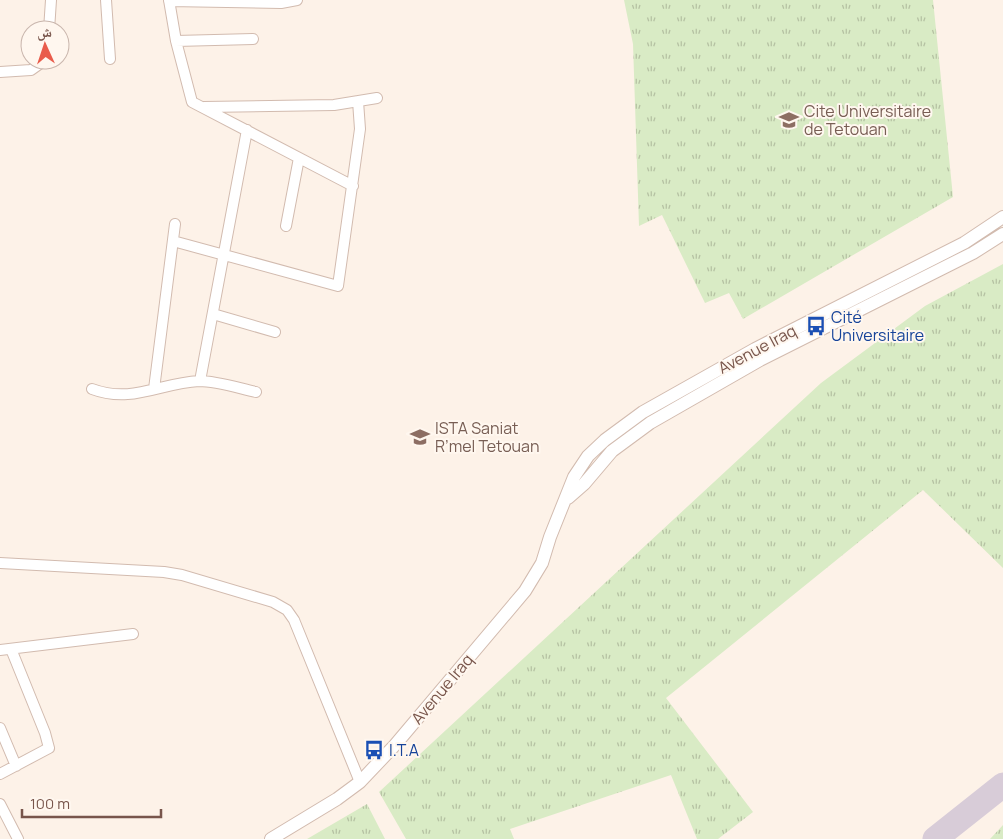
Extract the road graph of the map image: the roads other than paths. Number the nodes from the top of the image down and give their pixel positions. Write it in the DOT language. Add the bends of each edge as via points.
graph roads {
  1 [pos="51,0"];
  2 [pos="106,0"];
  3 [pos="169,0"];
  4 [pos="297,0"];
  5 [pos="50,20"];
  6 [pos="253,38"];
  7 [pos="176,41"];
  8 [pos="110,59"];
  9 [pos="31,70"];
  10 [pos="0,72"];
  11 [pos="378,98"];
  12 [pos="358,101"];
  13 [pos="203,107"];
  14 [pos="247,130"];
  15 [pos="299,158"];
  16 [pos="353,186"];
  17 [pos="1003,217"];
  18 [pos="175,224"];
  19 [pos="286,226"];
  20 [pos="1003,234"];
  21 [pos="173,241"];
  22 [pos="224,255"];
  23 [pos="213,314"];
  24 [pos="275,332"];
  25 [pos="200,381"];
  26 [pos="92,389"];
  27 [pos="154,389"];
  28 [pos="256,392"];
  29 [pos="566,500"];
  30 [pos="0,563"];
  31 [pos="133,634"];
  32 [pos="11,649"];
  33 [pos="0,650"];
  34 [pos="0,728"];
  35 [pos="16,766"];
  36 [pos="0,774"];
  37 [pos="360,782"];
  38 [pos="0,804"];
  39 [pos="18,839"];
  40 [pos="271,839"];
  1 -- 5 [label="street"];
  2 -- 8 [label="street"];
  3 -- 4 [label="street" via="281,3"];
  3 -- 7 [label="street"];
  6 -- 7 [label="street"];
  7 -- 13 [label="street" via="190,98"];
  9 -- 10 [label="street"];
  11 -- 12 [label="street"];
  12 -- 13 [label="street" via="334,105"];
  12 -- 16 [label="street" via="360,129"];
  13 -- 14 [label="street"];
  14 -- 15 [label="street"];
  14 -- 22 [label="street"];
  15 -- 16 [label="street"];
  15 -- 19 [label="street"];
  16 -- 22 [label="street" via="338,286"];
  17 -- 29 [label="street, Avenue Iraq" via="964,243 755,349 643,412 592,452 574,477"];
  18 -- 21 [label="street"];
  20 -- 29 [label="street, Avenue Iraq" via="972,253 760,360 650,423 612,451"];
  21 -- 22 [label="street"];
  21 -- 27 [label="street"];
  22 -- 23 [label="street"];
  23 -- 24 [label="street"];
  23 -- 25 [label="street"];
  25 -- 27 [label="street"];
  25 -- 28 [label="street"];
  26 -- 27 [label="street" via="122,396"];
  29 -- 37 [label="street, Avenue Iraq" via="542,563 525,591"];
  30 -- 37 [label="street" via="164,572 223,586 273,602 287,610 294,620"];
  31 -- 32 [label="street"];
  32 -- 33 [label="street"];
  32 -- 35 [label="street" via="49,748"];
  34 -- 35 [label="street"];
  35 -- 36 [label="street"];
  37 -- 40 [label="street, Avenue Iraq"];
  38 -- 39 [label="street"];
}
